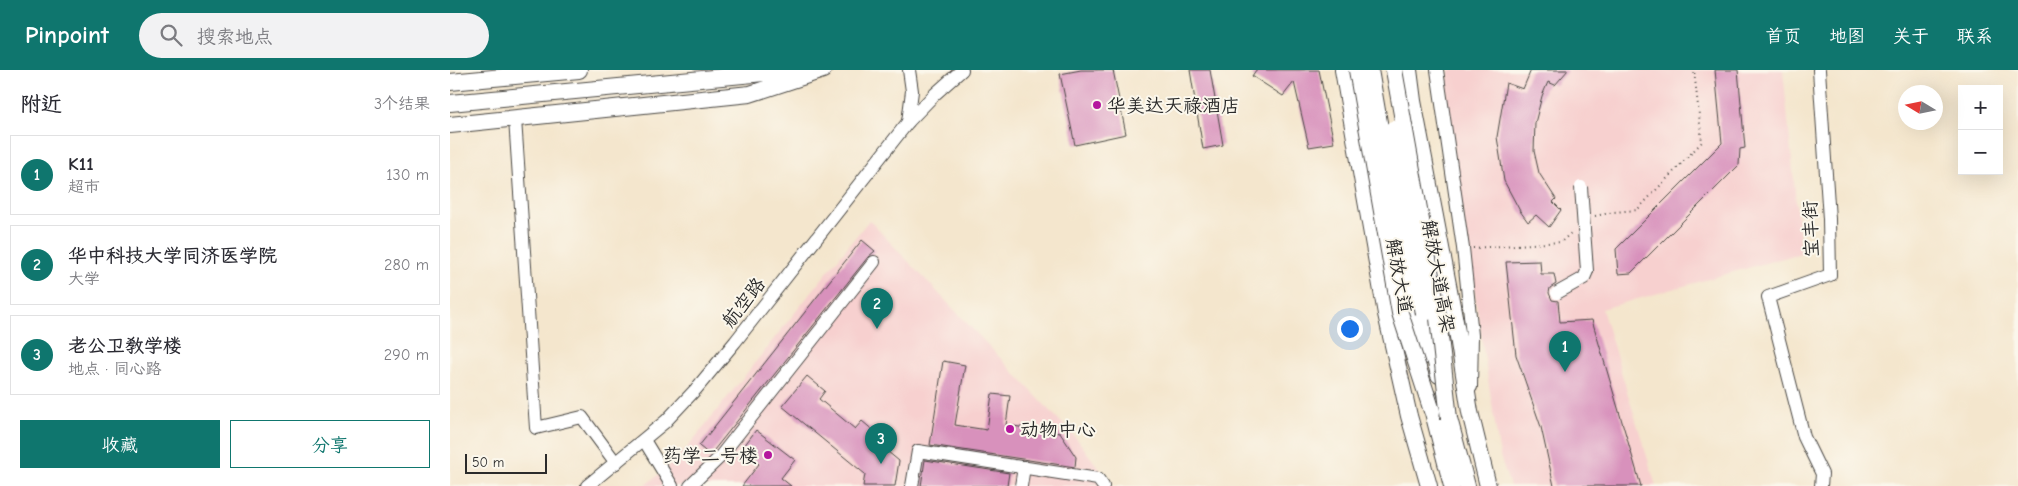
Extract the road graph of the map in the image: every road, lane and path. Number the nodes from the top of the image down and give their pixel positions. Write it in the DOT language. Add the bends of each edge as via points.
graph roads {
  1 [pos="579,70"];
  2 [pos="797,70"];
  3 [pos="823,70"];
  4 [pos="909,70"];
  5 [pos="962,70"];
  6 [pos="1343,70"];
  7 [pos="1357,70"];
  8 [pos="1370,70"];
  9 [pos="1383,70"];
  10 [pos="1394,70"];
  11 [pos="1409,70"];
  12 [pos="1437,70"];
  13 [pos="1694,70"];
  14 [pos="1820,70"];
  15 [pos="450,82"];
  16 [pos="609,88"];
  17 [pos="450,103"];
  18 [pos="537,117"];
  19 [pos="516,119"];
  20 [pos="908,122"];
  21 [pos="450,125"];
  22 [pos="1581,187"];
  23 [pos="1594,216"];
  24 [pos="1573,230"];
  25 [pos="1463,248"];
  26 [pos="1442,255"];
  27 [pos="874,262"];
  28 [pos="1378,267"];
  29 [pos="1557,293"];
  30 [pos="1432,411"];
  31 [pos="1470,412"];
  32 [pos="1449,420"];
  33 [pos="644,440"];
  34 [pos="616,463"];
  35 [pos="1024,467"];
  36 [pos="587,486"];
  37 [pos="672,486"];
  38 [pos="690,486"];
  39 [pos="912,486"];
  40 [pos="1022,486"];
  41 [pos="1103,486"];
  42 [pos="1429,486"];
  43 [pos="1452,486"];
  44 [pos="1467,486"];
  45 [pos="1488,486"];
  46 [pos="1822,486"];
  1 -- 15 [label="main road"];
  2 -- 16 [label="main road"];
  3 -- 18 [label="main road" via="750,94"];
  4 -- 20 [label="street" via="912,91"];
  5 -- 20 [label="street, 航空路"];
  6 -- 28 [label="main road, 解放大道"];
  7 -- 30 [label="main road, bridge" via="1400,313"];
  8 -- 30 [label="main road, 解放大道高架, bridge" via="1412,316"];
  9 -- 32 [label="main road, 解放大道高架, bridge" via="1424,314"];
  10 -- 32 [label="main road, bridge" via="1436,309"];
  11 -- 26 [label="main road"];
  12 -- 25 [label="street"];
  13 -- 23 [label="path" via="1702,142 1637,210"];
  14 -- 46 [label="street, 宝丰街" via="1830,275 1768,297 1804,437 1822,474"];
  16 -- 17 [label="main road"];
  16 -- 18 [label="main road"];
  18 -- 19 [label="main road"];
  19 -- 21 [label="main road"];
  19 -- 34 [label="street" via="536,428 582,417"];
  20 -- 33 [label="street, 航空路" via="735,342 672,415"];
  22 -- 29 [label="street, bridge" via="1587,271 1584,278"];
  24 -- 25 [label="path" via="1561,242"];
  25 -- 31 [label="street" via="1472,335"];
  26 -- 28 [label="main road"];
  26 -- 31 [label="main road"];
  27 -- 38 [label="street" via="719,458"];
  28 -- 42 [label="main road, 解放大道" via="1398,372"];
  30 -- 43 [label="main road, 解放大道高架"];
  31 -- 45 [label="main road"];
  32 -- 44 [label="main road, 解放大道高架"];
  33 -- 34 [label="street, 航空路"];
  33 -- 37 [label="street"];
  34 -- 36 [label="street, 航空路"];
  35 -- 39 [label="street" via="918,450"];
  35 -- 40 [label="street"];
  35 -- 41 [label="street" via="1098,479"];
}
